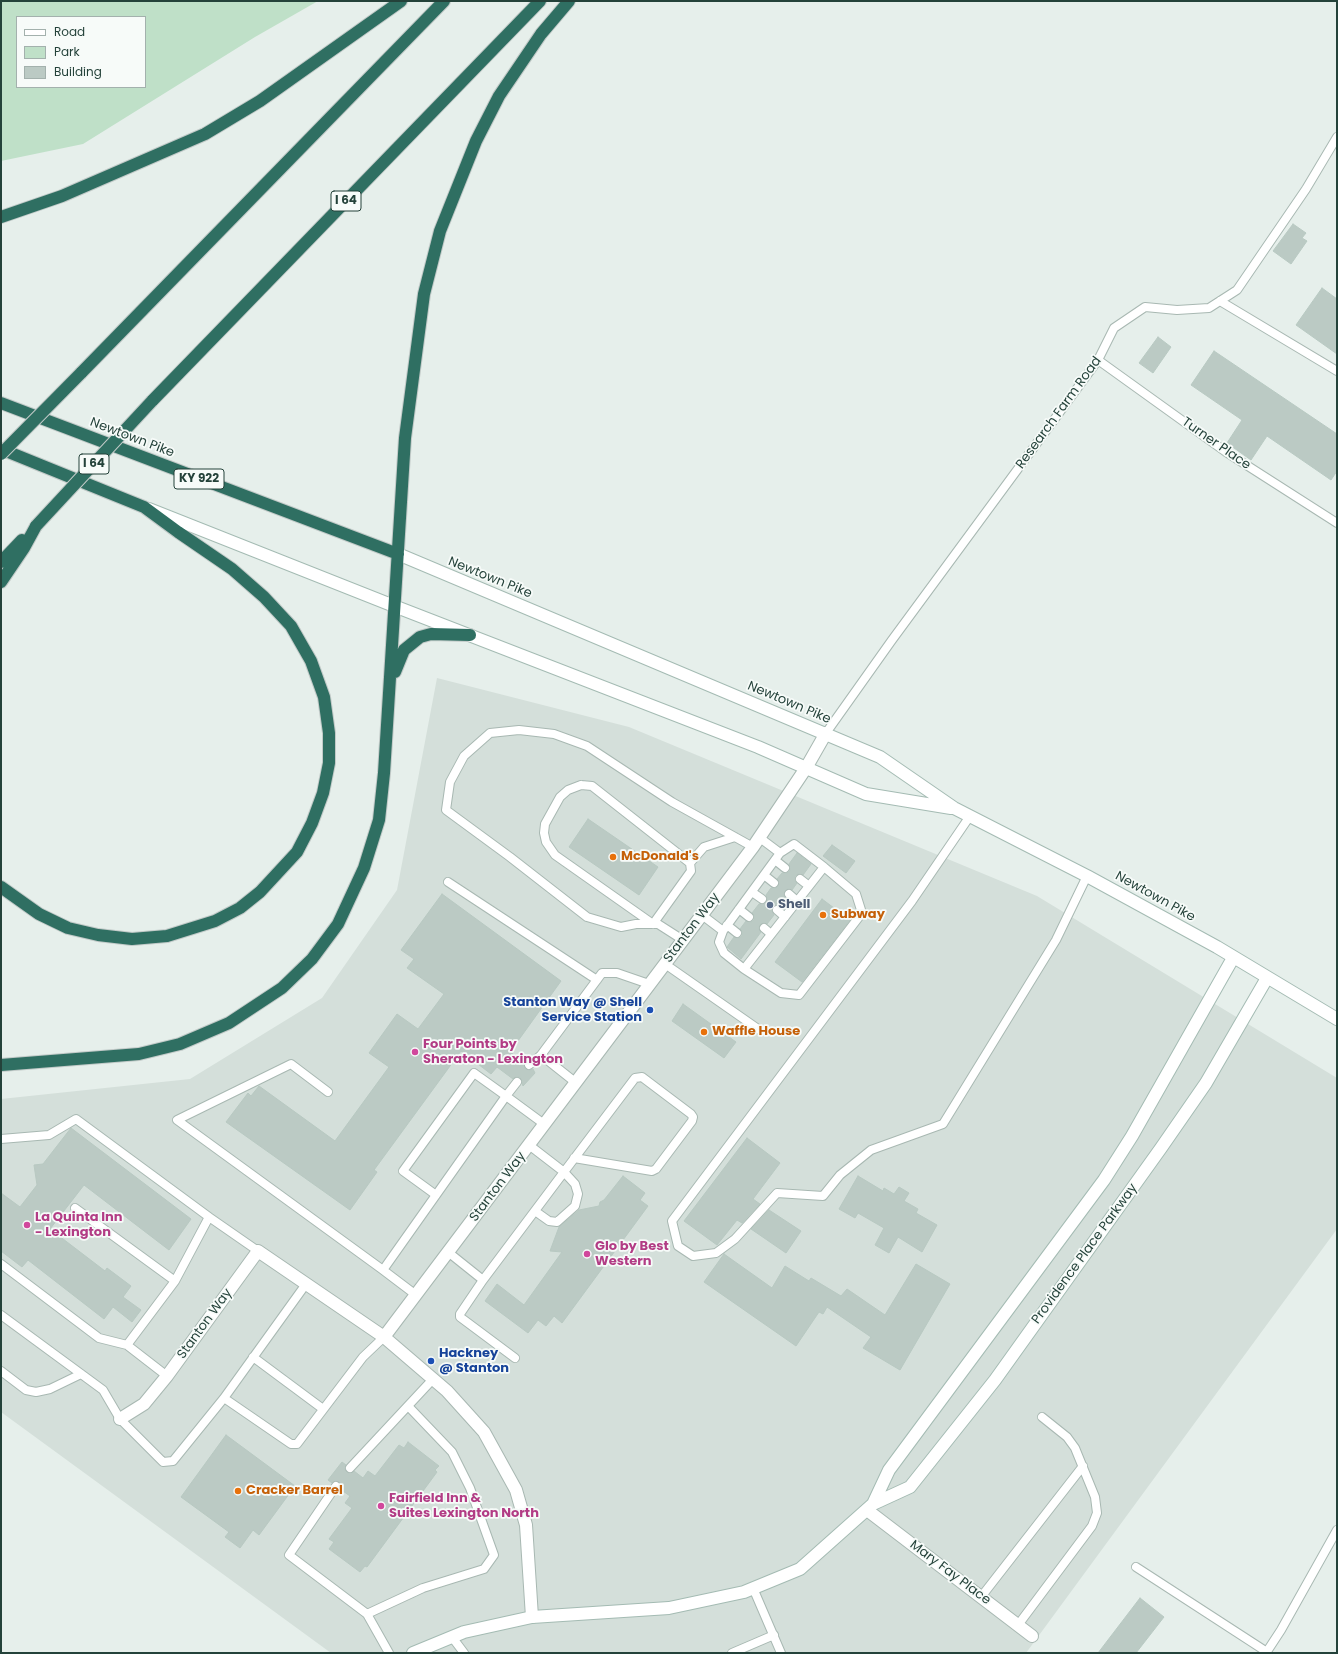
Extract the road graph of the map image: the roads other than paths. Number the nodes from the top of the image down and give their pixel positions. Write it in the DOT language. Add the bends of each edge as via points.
graph roads {
  1 [pos="401,1"];
  2 [pos="444,1"];
  3 [pos="540,1"];
  4 [pos="569,1"];
  5 [pos="1337,137"];
  6 [pos="1,217"];
  7 [pos="1220,301"];
  8 [pos="1098,360"];
  9 [pos="1337,371"];
  10 [pos="1,403"];
  11 [pos="1,449"];
  12 [pos="1,454"];
  13 [pos="144,507"];
  14 [pos="1336,521"];
  15 [pos="36,526"];
  16 [pos="398,554"];
  17 [pos="1,562"];
  18 [pos="1,582"];
  19 [pos="394,606"];
  20 [pos="470,636"];
  21 [pos="390,690"];
  22 [pos="826,733"];
  23 [pos="806,768"];
  24 [pos="954,808"];
  25 [pos="970,816"];
  26 [pos="735,836"];
  27 [pos="757,842"];
  28 [pos="777,856"];
  29 [pos="690,863"];
  30 [pos="824,867"];
  31 [pos="785,868"];
  32 [pos="764,875"];
  33 [pos="1087,876"];
  34 [pos="800,879"];
  35 [pos="448,882"];
  36 [pos="774,883"];
  37 [pos="809,886"];
  38 [pos="1,887"];
  39 [pos="752,892"];
  40 [pos="789,894"];
  41 [pos="762,899"];
  42 [pos="798,901"];
  43 [pos="739,909"];
  44 [pos="777,910"];
  45 [pos="702,915"];
  46 [pos="749,917"];
  47 [pos="785,917"];
  48 [pos="653,924"];
  49 [pos="725,928"];
  50 [pos="764,928"];
  51 [pos="737,933"];
  52 [pos="771,934"];
  53 [pos="683,940"];
  54 [pos="752,944"];
  55 [pos="759,950"];
  56 [pos="1233,958"];
  57 [pos="665,964"];
  58 [pos="744,969"];
  59 [pos="1267,978"];
  60 [pos="597,980"];
  61 [pos="649,984"];
  62 [pos="1337,1019"];
  63 [pos="761,1031"];
  64 [pos="541,1055"];
  65 [pos="1,1064"];
  66 [pos="529,1065"];
  67 [pos="516,1082"];
  68 [pos="575,1082"];
  69 [pos="328,1092"];
  70 [pos="506,1096"];
  71 [pos="544,1124"];
  72 [pos="1,1139"];
  73 [pos="529,1145"];
  74 [pos="574,1158"];
  75 [pos="564,1172"];
  76 [pos="436,1195"];
  77 [pos="75,1208"];
  78 [pos="535,1211"];
  79 [pos="209,1217"];
  80 [pos="258,1250"];
  81 [pos="448,1252"];
  82 [pos="1,1264"];
  83 [pos="383,1270"];
  84 [pos="483,1280"];
  85 [pos="175,1281"];
  86 [pos="306,1284"];
  87 [pos="416,1295"];
  88 [pos="1,1315"];
  89 [pos="384,1337"];
  90 [pos="127,1345"];
  91 [pos="253,1357"];
  92 [pos="515,1358"];
  93 [pos="1,1371"];
  94 [pos="81,1374"];
  95 [pos="167,1376"];
  96 [pos="433,1379"];
  97 [pos="224,1398"];
  98 [pos="408,1406"];
  99 [pos="323,1408"];
  100 [pos="1042,1417"];
  101 [pos="120,1419"];
  102 [pos="1083,1466"];
  103 [pos="350,1468"];
  104 [pos="336,1486"];
  105 [pos="870,1507"];
  106 [pos="1337,1530"];
  107 [pos="1136,1567"];
  108 [pos="753,1588"];
  109 [pos="981,1597"];
  110 [pos="367,1614"];
  111 [pos="532,1617"];
  112 [pos="1018,1625"];
  113 [pos="774,1635"];
  114 [pos="1032,1636"];
  115 [pos="452,1637"];
  116 [pos="1267,1652"];
  117 [pos="389,1653"];
  118 [pos="413,1653"];
  119 [pos="464,1653"];
  120 [pos="732,1653"];
  121 [pos="782,1653"];
  1 -- 6 [label="highway" via="260,101 205,134 62,196"];
  2 -- 12 [label="highway, bridge"];
  3 -- 15 [label="highway, I 64, bridge" via="152,401"];
  4 -- 16 [label="highway" via="541,34 499,96 476,141 440,231 424,294 415,348 405,438"];
  5 -- 7 [label="lane, Research Farm Road" via="1237,290"];
  7 -- 8 [label="lane, Research Farm Road" via="1208,308 1177,310 1145,307 1114,328"];
  7 -- 9 [label="lane"];
  8 -- 14 [label="lane, Turner Place" via="1226,452"];
  8 -- 22 [label="lane, Research Farm Road"];
  10 -- 16 [label="highway, Newtown Pike / KY 922"];
  11 -- 13 [label="highway, Newtown Pike / KY 922"];
  13 -- 19 [label="street, Newtown Pike / KY 922"];
  13 -- 38 [label="highway" via="232,569 264,597 291,626 311,661 324,697 329,733 329,764 323,793 297,852 260,892 216,922 167,936 132,939 98,934 68,928 39,914"];
  15 -- 17 [label="highway, I 64"];
  15 -- 18 [label="highway"];
  16 -- 19 [label="highway"];
  16 -- 22 [label="street, Newtown Pike / KY 922"];
  19 -- 20 [label="street, Newtown Pike / KY 922"];
  19 -- 21 [label="highway"];
  20 -- 21 [label="highway" via="431,634 411,643 398,662"];
  20 -- 23 [label="street, Newtown Pike / KY 922"];
  21 -- 65 [label="highway" via="379,820 364,868 338,924 312,959 282,988 229,1023 180,1044 139,1054"];
  22 -- 23 [label="street, Stanton Way"];
  22 -- 24 [label="street, Newtown Pike / KY 922" via="880,757"];
  23 -- 24 [label="street, Newtown Pike / KY 922" via="866,794"];
  23 -- 27 [label="street, Stanton Way"];
  24 -- 25 [label="street, Newtown Pike / KY 922"];
  25 -- 33 [label="street, Newtown Pike / KY 922"];
  25 -- 33 [label="lane" via="912,900 672,1221 678,1246 693,1256 716,1253 734,1239 777,1193 823,1196 840,1175 871,1150 943,1124 1056,940"];
  26 -- 27 [label="lane"];
  26 -- 29 [label="lane" via="704,847"];
  26 -- 48 [label="lane" via="672,802 587,746 554,734 519,730 490,733 464,756 450,782 446,810 587,917 621,927"];
  27 -- 28 [label="lane"];
  27 -- 45 [label="street, Stanton Way"];
  28 -- 30 [label="lane" via="794,844"];
  28 -- 31 [label="lane"];
  28 -- 32 [label="lane"];
  29 -- 48 [label="lane" via="691,871"];
  29 -- 48 [label="lane" via="592,786 580,785 560,797 545,824 544,833 546,842 555,855"];
  30 -- 37 [label="lane"];
  30 -- 58 [label="lane" via="856,894 862,913 799,995 781,993"];
  32 -- 36 [label="lane"];
  32 -- 39 [label="lane"];
  33 -- 56 [label="street, Newtown Pike / KY 922"];
  34 -- 37 [label="lane"];
  35 -- 60 [label="lane"];
  37 -- 42 [label="lane"];
  39 -- 41 [label="lane"];
  39 -- 43 [label="lane"];
  40 -- 42 [label="lane"];
  42 -- 47 [label="lane"];
  43 -- 46 [label="lane"];
  43 -- 49 [label="lane"];
  44 -- 47 [label="lane"];
  45 -- 49 [label="lane"];
  45 -- 53 [label="street, Stanton Way"];
  47 -- 52 [label="lane"];
  48 -- 53 [label="lane" via="658,924"];
  49 -- 51 [label="lane"];
  49 -- 58 [label="lane" via="720,942 724,954"];
  50 -- 52 [label="lane"];
  52 -- 55 [label="lane"];
  53 -- 57 [label="street, Stanton Way"];
  54 -- 55 [label="lane"];
  55 -- 58 [label="lane"];
  56 -- 59 [label="street, Newtown Pike / KY 922"];
  56 -- 105 [label="street, Providence Place Parkway" via="1132,1136 1104,1180 889,1470"];
  57 -- 61 [label="street, Stanton Way"];
  57 -- 63 [label="lane"];
  59 -- 62 [label="street, Newtown Pike / KY 922"];
  59 -- 105 [label="street, Providence Place Parkway" via="1206,1083 995,1380 910,1487"];
  60 -- 61 [label="lane" via="602,972 617,973"];
  60 -- 64 [label="lane"];
  61 -- 68 [label="street, Stanton Way"];
  64 -- 66 [label="lane"];
  64 -- 68 [label="lane"];
  67 -- 70 [label="lane"];
  68 -- 71 [label="street, Stanton Way"];
  69 -- 83 [label="lane" via="291,1064 177,1120"];
  70 -- 71 [label="lane"];
  70 -- 76 [label="lane"];
  70 -- 76 [label="lane" via="474,1073 403,1171"];
  71 -- 73 [label="street, Stanton Way"];
  72 -- 79 [label="lane" via="49,1135 76,1119"];
  73 -- 75 [label="lane"];
  73 -- 81 [label="street, Stanton Way"];
  74 -- 74 [label="lane" via="635,1078 642,1077 693,1117 656,1169 647,1171"];
  74 -- 75 [label="lane"];
  75 -- 78 [label="lane"];
  75 -- 78 [label="lane" via="575,1184 578,1194 575,1206 556,1222 549,1221"];
  76 -- 83 [label="lane"];
  77 -- 85 [label="lane"];
  78 -- 84 [label="lane"];
  79 -- 80 [label="lane"];
  79 -- 85 [label="lane"];
  80 -- 86 [label="street"];
  80 -- 95 [label="street, Stanton Way"];
  81 -- 84 [label="lane"];
  81 -- 87 [label="street, Stanton Way"];
  82 -- 90 [label="lane" via="99,1338"];
  83 -- 87 [label="lane"];
  84 -- 92 [label="lane" via="460,1317"];
  85 -- 90 [label="lane"];
  86 -- 89 [label="street"];
  86 -- 91 [label="lane"];
  87 -- 89 [label="street, Stanton Way"];
  88 -- 94 [label="lane"];
  89 -- 96 [label="street"];
  89 -- 99 [label="lane" via="363,1357"];
  90 -- 95 [label="lane"];
  91 -- 97 [label="lane"];
  91 -- 99 [label="lane"];
  93 -- 94 [label="lane" via="26,1390 36,1392 50,1389"];
  94 -- 101 [label="lane" via="103,1390"];
  95 -- 101 [label="street, Stanton Way" via="144,1404"];
  96 -- 98 [label="lane"];
  96 -- 111 [label="street" via="484,1432 516,1490 526,1525"];
  97 -- 99 [label="lane" via="290,1444 298,1444"];
  97 -- 101 [label="lane" via="173,1461 163,1462"];
  98 -- 103 [label="lane"];
  98 -- 110 [label="lane" via="452,1452 470,1488 494,1555 484,1569 423,1588"];
  100 -- 102 [label="lane" via="1067,1436"];
  102 -- 109 [label="lane"];
  102 -- 112 [label="lane" via="1095,1497 1097,1513 1092,1526"];
  104 -- 110 [label="lane" via="289,1555"];
  105 -- 108 [label="street, Providence Place Parkway" via="800,1569"];
  105 -- 109 [label="street, Mary Fay Place"];
  106 -- 116 [label="lane"];
  107 -- 116 [label="lane"];
  108 -- 111 [label="street, Providence Place Parkway" via="669,1608"];
  108 -- 113 [label="lane"];
  109 -- 112 [label="street, Mary Fay Place"];
  110 -- 117 [label="lane"];
  111 -- 115 [label="street, Providence Place Parkway"];
  112 -- 114 [label="street, Mary Fay Place"];
  113 -- 120 [label="lane"];
  113 -- 121 [label="lane"];
  115 -- 118 [label="street, Providence Place Parkway"];
  115 -- 119 [label="lane"];
}
